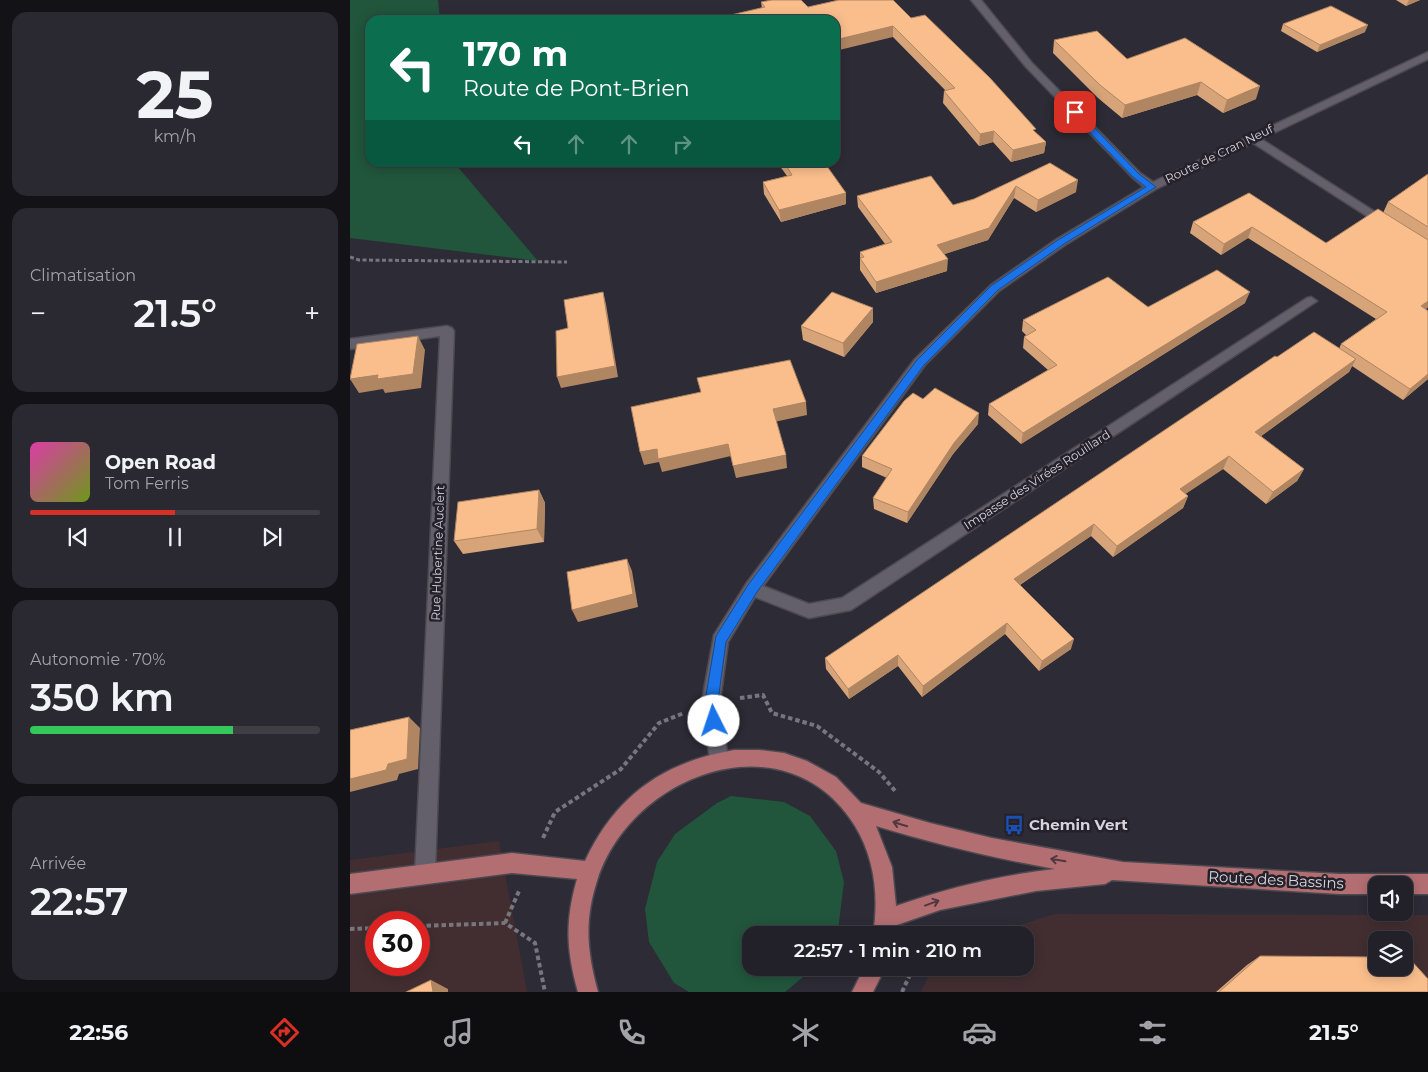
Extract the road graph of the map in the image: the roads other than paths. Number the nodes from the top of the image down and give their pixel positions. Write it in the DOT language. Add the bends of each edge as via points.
graph roads {
  1 [pos="976,0"];
  2 [pos="1428,56"];
  3 [pos="1252,138"];
  4 [pos="1152,187"];
  5 [pos="1396,228"];
  6 [pos="1311,301"];
  7 [pos="350,344"];
  8 [pos="752,589"];
  9 [pos="719,760"];
  10 [pos="857,811"];
  11 [pos="590,871"];
  12 [pos="1124,872"];
  13 [pos="425,873"];
  14 [pos="350,884"];
  15 [pos="1428,884"];
  16 [pos="884,926"];
  17 [pos="886,926"];
  18 [pos="871,976"];
  19 [pos="588,992"];
  20 [pos="862,992"];
  1 -- 4 [label="street" via="1029,64 1136,176"];
  2 -- 3 [label="street, Route de Cran Neuf"];
  3 -- 4 [label="street, Route de Cran Neuf"];
  3 -- 5 [label="street"];
  4 -- 8 [label="street, Route de Cran Neuf" via="1061,242 995,288 920,362"];
  6 -- 8 [label="street, Impasse des Virées Rouillard" via="845,605 809,611"];
  7 -- 13 [label="street, Rue Hubertine Auclert" via="446,331"];
  8 -- 9 [label="street, Route de Cran Neuf" via="720,640 711,701"];
  9 -- 10 [label="main road" via="758,757 795,766 829,783"];
  9 -- 11 [label="main road" via="680,773 643,797 613,830"];
  12 -- 10 [label="main road, Route des Bassins, one-way" via="992,848"];
  10 -- 16 [label="main road" via="875,843 885,879"];
  11 -- 13 [label="main road" via="512,863"];
  11 -- 19 [label="main road" via="579,914 579,959"];
  12 -- 15 [label="main road, Route des Bassins" via="1340,884"];
  17 -- 12 [label="main road, Route des Bassins, one-way" via="940,900 1036,881"];
  13 -- 14 [label="main road"];
  18 -- 20 [label="main road"];
}
